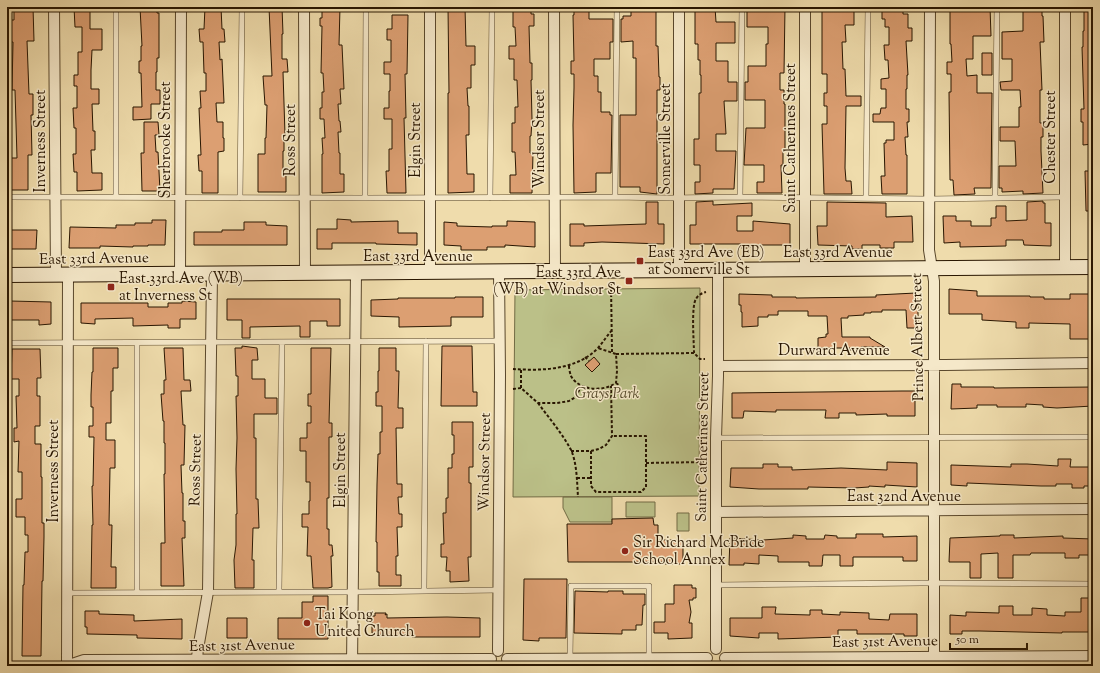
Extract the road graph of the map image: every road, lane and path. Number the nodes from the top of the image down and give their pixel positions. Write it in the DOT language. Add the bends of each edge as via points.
graph roads {
  1 [pos="54,7"];
  2 [pos="116,7"];
  3 [pos="181,7"];
  4 [pos="242,7"];
  5 [pos="304,7"];
  6 [pos="366,7"];
  7 [pos="430,7"];
  8 [pos="492,7"];
  9 [pos="554,7"];
  10 [pos="617,7"];
  11 [pos="679,7"];
  12 [pos="742,7"];
  13 [pos="805,7"];
  14 [pos="868,7"];
  15 [pos="930,7"];
  16 [pos="997,7"];
  17 [pos="1065,7"];
  18 [pos="7,197"];
  19 [pos="55,197"];
  20 [pos="116,197"];
  21 [pos="554,197"];
  22 [pos="615,197"];
  23 [pos="740,197"];
  24 [pos="1064,197"];
  25 [pos="180,198"];
  26 [pos="240,198"];
  27 [pos="305,198"];
  28 [pos="365,198"];
  29 [pos="430,198"];
  30 [pos="490,198"];
  31 [pos="680,198"];
  32 [pos="805,198"];
  33 [pos="866,198"];
  34 [pos="995,198"];
  35 [pos="929,199"];
  36 [pos="1065,267"];
  37 [pos="1093,267"];
  38 [pos="932,268"];
  39 [pos="805,269"];
  40 [pos="679,270"];
  41 [pos="718,270"];
  42 [pos="499,272"];
  43 [pos="555,272"];
  44 [pos="305,273"];
  45 [pos="356,273"];
  46 [pos="430,273"];
  47 [pos="180,274"];
  48 [pos="212,274"];
  49 [pos="7,275"];
  50 [pos="62,275"];
  51 [pos="611,284"];
  52 [pos="706,292"];
  53 [pos="612,330"];
  54 [pos="500,340"];
  55 [pos="355,341"];
  56 [pos="426,341"];
  57 [pos="212,342"];
  58 [pos="282,342"];
  59 [pos="7,343"];
  60 [pos="68,343"];
  61 [pos="137,343"];
  62 [pos="598,348"];
  63 [pos="612,352"];
  64 [pos="694,353"];
  65 [pos="616,354"];
  66 [pos="585,357"];
  67 [pos="705,359"];
  68 [pos="589,361"];
  69 [pos="1093,363"];
  70 [pos="934,365"];
  71 [pos="569,366"];
  72 [pos="718,366"];
  73 [pos="513,369"];
  74 [pos="521,370"];
  75 [pos="616,383"];
  76 [pos="581,386"];
  77 [pos="611,386"];
  78 [pos="620,386"];
  79 [pos="521,388"];
  80 [pos="513,389"];
  81 [pos="538,403"];
  82 [pos="612,436"];
  83 [pos="933,437"];
  84 [pos="1093,437"];
  85 [pos="716,438"];
  86 [pos="571,451"];
  87 [pos="591,451"];
  88 [pos="704,462"];
  89 [pos="646,463"];
  90 [pos="577,478"];
  91 [pos="591,478"];
  92 [pos="578,496"];
  93 [pos="1093,509"];
  94 [pos="934,510"];
  95 [pos="716,512"];
  96 [pos="934,583"];
  97 [pos="1093,584"];
  98 [pos="716,585"];
  99 [pos="424,590"];
  100 [pos="498,590"];
  101 [pos="279,591"];
  102 [pos="136,592"];
  103 [pos="208,592"];
  104 [pos="354,592"];
  105 [pos="67,593"];
  106 [pos="716,649"];
  107 [pos="498,651"];
  108 [pos="1093,656"];
  109 [pos="570,658"];
  110 [pos="649,658"];
  111 [pos="934,661"];
  112 [pos="352,662"];
  113 [pos="493,662"];
  114 [pos="504,662"];
  115 [pos="710,662"];
  116 [pos="722,662"];
  117 [pos="130,663"];
  118 [pos="196,663"];
  119 [pos="275,663"];
  120 [pos="425,663"];
  121 [pos="67,666"];
  1 -- 19 [label="street, Inverness Street"];
  2 -- 20 [label="lane"];
  3 -- 25 [label="street, Sherbrooke Street"];
  4 -- 26 [label="lane"];
  5 -- 27 [label="street, Ross Street"];
  6 -- 28 [label="lane"];
  7 -- 29 [label="street, Elgin Street"];
  8 -- 30 [label="lane"];
  9 -- 21 [label="street, Windsor Street"];
  10 -- 22 [label="lane"];
  11 -- 31 [label="street, Somerville Street"];
  12 -- 23 [label="lane"];
  13 -- 32 [label="street, Saint Catherines Street"];
  14 -- 33 [label="lane"];
  15 -- 35 [label="street, Prince Albert Street"];
  16 -- 34 [label="lane"];
  17 -- 24 [label="street, Chester Street"];
  18 -- 19 [label="lane"];
  19 -- 20 [label="lane"];
  19 -- 50 [label="street, Inverness Street"];
  20 -- 25 [label="lane"];
  21 -- 22 [label="lane"];
  21 -- 30 [label="lane"];
  21 -- 43 [label="street, Windsor Street"];
  22 -- 31 [label="lane"];
  23 -- 31 [label="lane"];
  23 -- 32 [label="lane"];
  24 -- 34 [label="lane"];
  24 -- 36 [label="street, Chester Street"];
  25 -- 26 [label="lane"];
  25 -- 47 [label="street, Sherbrooke Street"];
  26 -- 27 [label="lane"];
  27 -- 28 [label="lane"];
  27 -- 44 [label="street, Ross Street"];
  28 -- 29 [label="lane"];
  29 -- 30 [label="lane"];
  29 -- 46 [label="street, Elgin Street"];
  31 -- 40 [label="street, Somerville Street"];
  32 -- 33 [label="lane"];
  32 -- 39 [label="street, Saint Catherines Street"];
  33 -- 35 [label="lane"];
  34 -- 35 [label="lane"];
  35 -- 38 [label="street, Prince Albert Street" via="929,255"];
  36 -- 37 [label="street, East 33rd Avenue"];
  36 -- 38 [label="street, East 33rd Avenue"];
  38 -- 39 [label="street, East 33rd Avenue"];
  38 -- 70 [label="street, Prince Albert Street"];
  39 -- 41 [label="street, East 33rd Avenue"];
  40 -- 41 [label="street, East 33rd Avenue"];
  40 -- 43 [label="street, East 33rd Avenue"];
  41 -- 72 [label="street, Saint Catherines Street"];
  42 -- 43 [label="street, East 33rd Avenue"];
  42 -- 46 [label="street, East 33rd Avenue"];
  42 -- 54 [label="street, Windsor Street"];
  44 -- 45 [label="street, East 33rd Avenue"];
  44 -- 48 [label="street, East 33rd Avenue"];
  45 -- 46 [label="street, East 33rd Avenue"];
  45 -- 55 [label="street, Elgin Street"];
  47 -- 48 [label="street, East 33rd Avenue"];
  47 -- 50 [label="street, East 33rd Avenue"];
  48 -- 57 [label="street, Ross Street"];
  49 -- 50 [label="street, East 33rd Avenue"];
  50 -- 60 [label="street, Inverness Street"];
  51 -- 53 [label="path"];
  52 -- 64 [label="path" via="695,300 693,309"];
  53 -- 62 [label="path"];
  53 -- 63 [label="path"];
  54 -- 56 [label="lane"];
  54 -- 100 [label="street, Windsor Street"];
  55 -- 56 [label="lane"];
  55 -- 58 [label="lane"];
  55 -- 104 [label="street, Elgin Street"];
  56 -- 99 [label="lane"];
  57 -- 58 [label="lane"];
  57 -- 61 [label="lane"];
  57 -- 103 [label="street, Ross Street"];
  58 -- 101 [label="lane"];
  59 -- 60 [label="lane"];
  60 -- 61 [label="lane"];
  60 -- 105 [label="street, Inverness Street"];
  61 -- 102 [label="lane"];
  62 -- 63 [label="path"];
  62 -- 66 [label="path"];
  63 -- 65 [label="path"];
  64 -- 65 [label="path"];
  64 -- 67 [label="path" via="700,359"];
  65 -- 75 [label="path"];
  66 -- 68 [label="path"];
  66 -- 71 [label="path"];
  69 -- 70 [label="street, Durward Avenue"];
  70 -- 72 [label="street, Durward Avenue"];
  70 -- 83 [label="street, Prince Albert Street"];
  71 -- 74 [label="path"];
  71 -- 76 [label="path" via="571,376"];
  72 -- 85 [label="street, Saint Catherines Street"];
  73 -- 74 [label="path"];
  74 -- 79 [label="path"];
  75 -- 77 [label="path"];
  75 -- 78 [label="path"];
  76 -- 77 [label="path"];
  76 -- 81 [label="path" via="576,397 569,401"];
  77 -- 82 [label="path"];
  79 -- 80 [label="path"];
  79 -- 81 [label="path"];
  81 -- 86 [label="path"];
  82 -- 87 [label="path" via="606,445"];
  82 -- 89 [label="path" via="646,436"];
  83 -- 84 [label="lane"];
  83 -- 85 [label="lane"];
  83 -- 94 [label="street, Prince Albert Street"];
  85 -- 95 [label="street, Saint Catherines Street"];
  86 -- 87 [label="path"];
  86 -- 90 [label="path"];
  87 -- 91 [label="path"];
  88 -- 89 [label="path"];
  89 -- 91 [label="path" via="646,487 641,492 596,492 591,486"];
  90 -- 91 [label="path"];
  90 -- 92 [label="path"];
  93 -- 94 [label="street, East 32nd Avenue"];
  94 -- 95 [label="street, East 32nd Avenue"];
  94 -- 96 [label="street, Prince Albert Street"];
  95 -- 98 [label="street, Saint Catherines Street"];
  96 -- 97 [label="lane"];
  96 -- 98 [label="lane"];
  96 -- 111 [label="street, Prince Albert Street"];
  98 -- 106 [label="street, Saint Catherines Street"];
  99 -- 100 [label="lane"];
  99 -- 104 [label="lane"];
  100 -- 107 [label="street, Windsor Street"];
  101 -- 103 [label="lane"];
  101 -- 104 [label="lane"];
  102 -- 103 [label="lane"];
  102 -- 105 [label="lane"];
  103 -- 118 [label="street, Ross Street"];
  104 -- 112 [label="street, Elgin Street"];
  105 -- 121 [label="street, Inverness Street"];
  106 -- 115 [label="street" via="711,651"];
  106 -- 116 [label="street" via="723,653"];
  107 -- 113 [label="street" via="493,654"];
  107 -- 114 [label="street" via="504,653"];
  108 -- 111 [label="street, East 31st Avenue"];
  109 -- 110 [label="street"];
  109 -- 110 [label="lane" via="571,586 650,586"];
  109 -- 114 [label="street"];
  110 -- 115 [label="street"];
  111 -- 116 [label="street, East 31st Avenue"];
  112 -- 119 [label="street, East 31st Avenue"];
  112 -- 120 [label="street, East 31st Avenue"];
  113 -- 120 [label="street, East 31st Avenue"];
  117 -- 118 [label="street, East 31st Avenue"];
  117 -- 121 [label="street, East 31st Avenue" via="81,660"];
  118 -- 119 [label="street, East 31st Avenue"];
}
